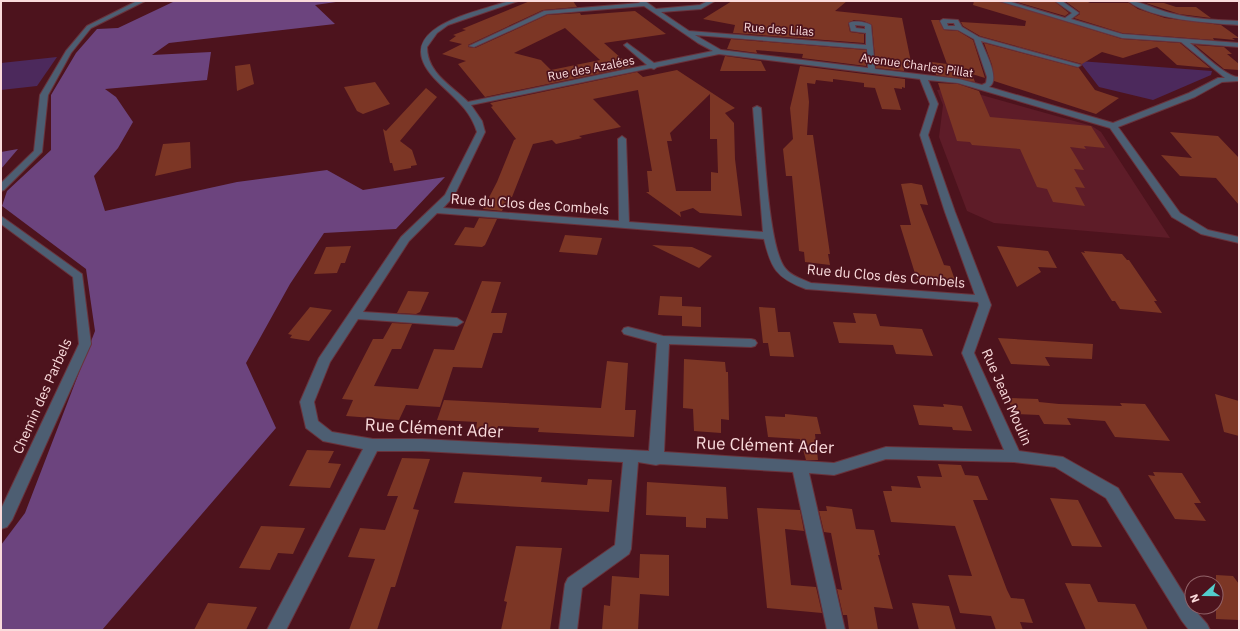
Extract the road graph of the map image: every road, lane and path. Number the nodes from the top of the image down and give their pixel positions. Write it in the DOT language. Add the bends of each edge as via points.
graph roads {
  1 [pos="142,1"];
  2 [pos="515,1"];
  3 [pos="712,1"];
  4 [pos="1002,1"];
  5 [pos="1058,1"];
  6 [pos="1131,1"];
  7 [pos="643,2"];
  8 [pos="654,11"];
  9 [pos="1066,20"];
  10 [pos="1239,23"];
  11 [pos="960,28"];
  12 [pos="868,31"];
  13 [pos="687,33"];
  14 [pos="977,38"];
  15 [pos="1184,41"];
  16 [pos="627,45"];
  17 [pos="1239,45"];
  18 [pos="472,46"];
  19 [pos="870,47"];
  20 [pos="719,52"];
  21 [pos="1078,65"];
  22 [pos="654,67"];
  23 [pos="872,71"];
  24 [pos="923,76"];
  25 [pos="1236,79"];
  26 [pos="984,87"];
  27 [pos="466,104"];
  28 [pos="757,108"];
  29 [pos="1113,126"];
  30 [pos="622,139"];
  31 [pos="1,188"];
  32 [pos="434,210"];
  33 [pos="1,219"];
  34 [pos="624,225"];
  35 [pos="768,236"];
  36 [pos="1239,240"];
  37 [pos="982,299"];
  38 [pos="355,315"];
  39 [pos="457,322"];
  40 [pos="628,331"];
  41 [pos="663,340"];
  42 [pos="751,343"];
  43 [pos="373,445"];
  44 [pos="1014,456"];
  45 [pos="631,458"];
  46 [pos="656,459"];
  47 [pos="800,466"];
  48 [pos="1,522"];
  49 [pos="276,630"];
  50 [pos="568,630"];
  51 [pos="836,630"];
  52 [pos="1201,630"];
  1 -- 31 [label="street" via="90,27 68,52 44,95 38,152"];
  2 -- 27 [label="street" via="446,24 435,32 424,47 426,64"];
  3 -- 8 [label="street" via="701,7"];
  4 -- 9 [label="street"];
  5 -- 9 [label="street" via="1076,13"];
  6 -- 10 [label="street" via="1176,18"];
  7 -- 8 [label="street, Avenue Charles Pillat"];
  7 -- 18 [label="street" via="550,12"];
  8 -- 13 [label="street, Avenue Charles Pillat"];
  9 -- 15 [label="street" via="1109,34"];
  11 -- 14 [label="street"];
  12 -- 19 [label="street"];
  13 -- 19 [label="street, Rue des Lilas"];
  13 -- 20 [label="street, Avenue Charles Pillat"];
  14 -- 21 [label="street"];
  14 -- 26 [label="street" via="991,77 989,84"];
  15 -- 17 [label="street"];
  15 -- 25 [label="street" via="1223,74"];
  16 -- 22 [label="street"];
  19 -- 23 [label="street"];
  20 -- 22 [label="street, Rue des Azalées"];
  20 -- 23 [label="street, Avenue Charles Pillat"];
  22 -- 27 [label="street, Rue des Azalées"];
  23 -- 24 [label="street, Avenue Charles Pillat"];
  24 -- 26 [label="street, Avenue Charles Pillat"];
  24 -- 37 [label="street, Rue Jean Moulin" via="934,104 924,135"];
  25 -- 29 [label="street" via="1221,80 1192,95"];
  26 -- 29 [label="street, Avenue Charles Pillat"];
  27 -- 32 [label="street" via="480,125 481,132 449,196"];
  28 -- 35 [label="street, Rue du Clos des Combels"];
  29 -- 36 [label="street" via="1176,216 1205,232"];
  30 -- 34 [label="street, Rue du Clos des Combels"];
  32 -- 34 [label="street, Rue du Clos des Combels"];
  32 -- 38 [label="street" via="405,239"];
  33 -- 48 [label="street, Chemin des Parbels" via="78,276 85,344"];
  34 -- 35 [label="street, Rue du Clos des Combels"];
  35 -- 37 [label="street, Rue du Clos des Combels" via="776,267 792,280 810,286"];
  37 -- 44 [label="street, Rue Jean Moulin" via="985,305 968,353"];
  38 -- 39 [label="street"];
  38 -- 43 [label="street, Rue Clément Ader" via="324,361 307,402 311,424 328,437"];
  40 -- 41 [label="street"];
  41 -- 42 [label="street"];
  41 -- 46 [label="street"];
  43 -- 45 [label="street, Rue Clément Ader" via="422,445"];
  43 -- 49 [label="street"];
  44 -- 47 [label="street, Rue Clément Ader" via="886,453 834,469"];
  44 -- 52 [label="street, Rue Jean Moulin" via="1058,461 1112,493 1188,615"];
  45 -- 46 [label="street, Rue Clément Ader"];
  45 -- 50 [label="street" via="622,549 574,584"];
  46 -- 47 [label="street, Rue Clément Ader"];
  47 -- 51 [label="street"];
}
